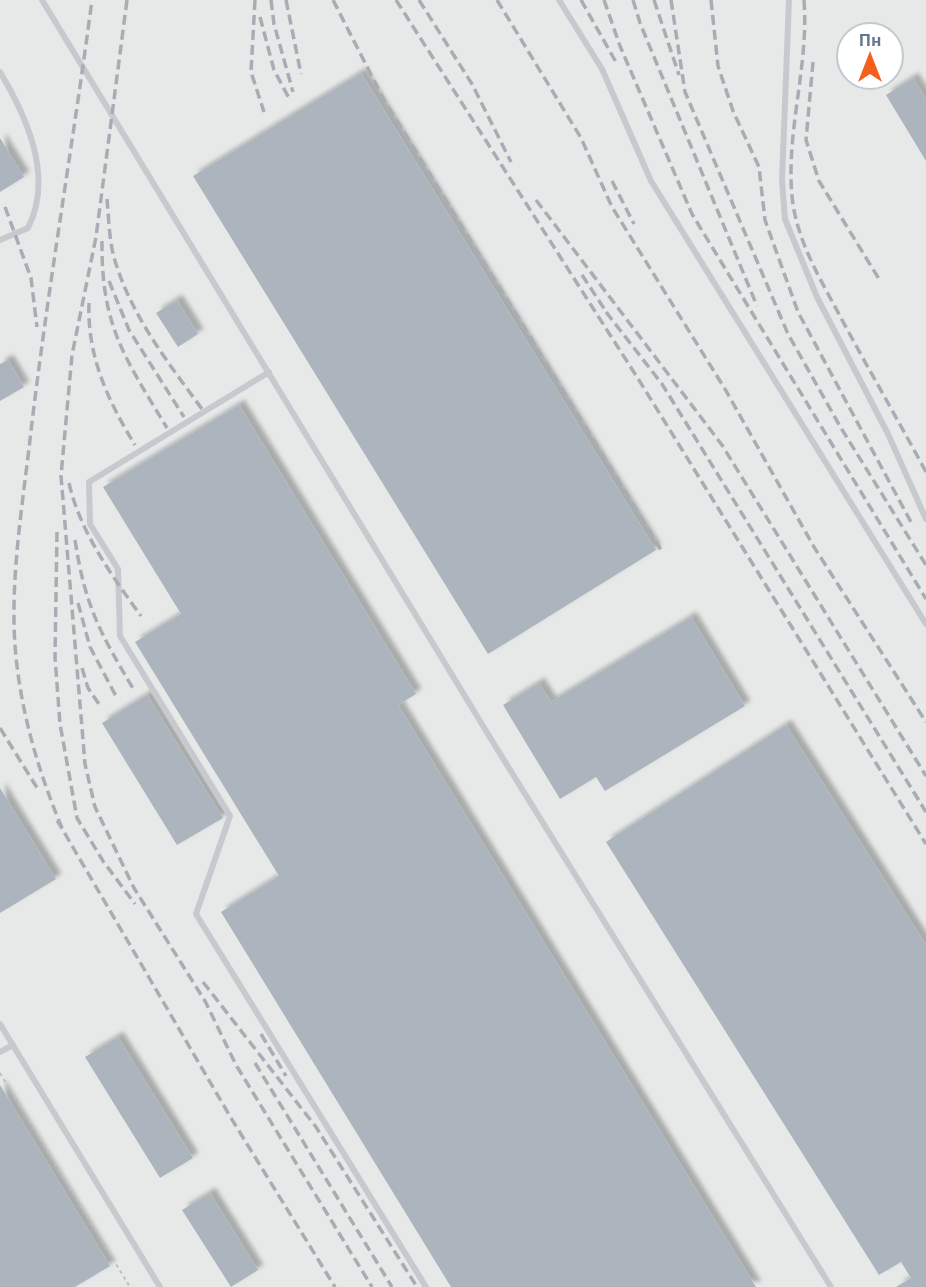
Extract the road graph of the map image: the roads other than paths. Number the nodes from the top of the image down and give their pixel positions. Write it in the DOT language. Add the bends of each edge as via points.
graph roads {
  1 [pos="42,0"];
  2 [pos="559,0"];
  3 [pos="789,0"];
  4 [pos="0,72"];
  5 [pos="0,240"];
  6 [pos="268,372"];
  7 [pos="926,519"];
  8 [pos="926,624"];
  9 [pos="0,1024"];
  10 [pos="13,1045"];
  11 [pos="0,1052"];
  12 [pos="160,1287"];
  13 [pos="426,1287"];
  14 [pos="831,1287"];
  1 -- 6 [label="lane"];
  2 -- 8 [label="lane" via="602,69 651,181"];
  3 -- 7 [label="lane" via="782,180 785,219 817,297"];
  4 -- 5 [label="lane" via="33,142 40,192 28,228"];
  6 -- 13 [label="lane" via="89,482 90,524 118,569 120,636 230,816 196,914"];
  6 -- 14 [label="lane"];
  9 -- 10 [label="lane"];
  10 -- 11 [label="lane"];
  10 -- 12 [label="lane"];
}
